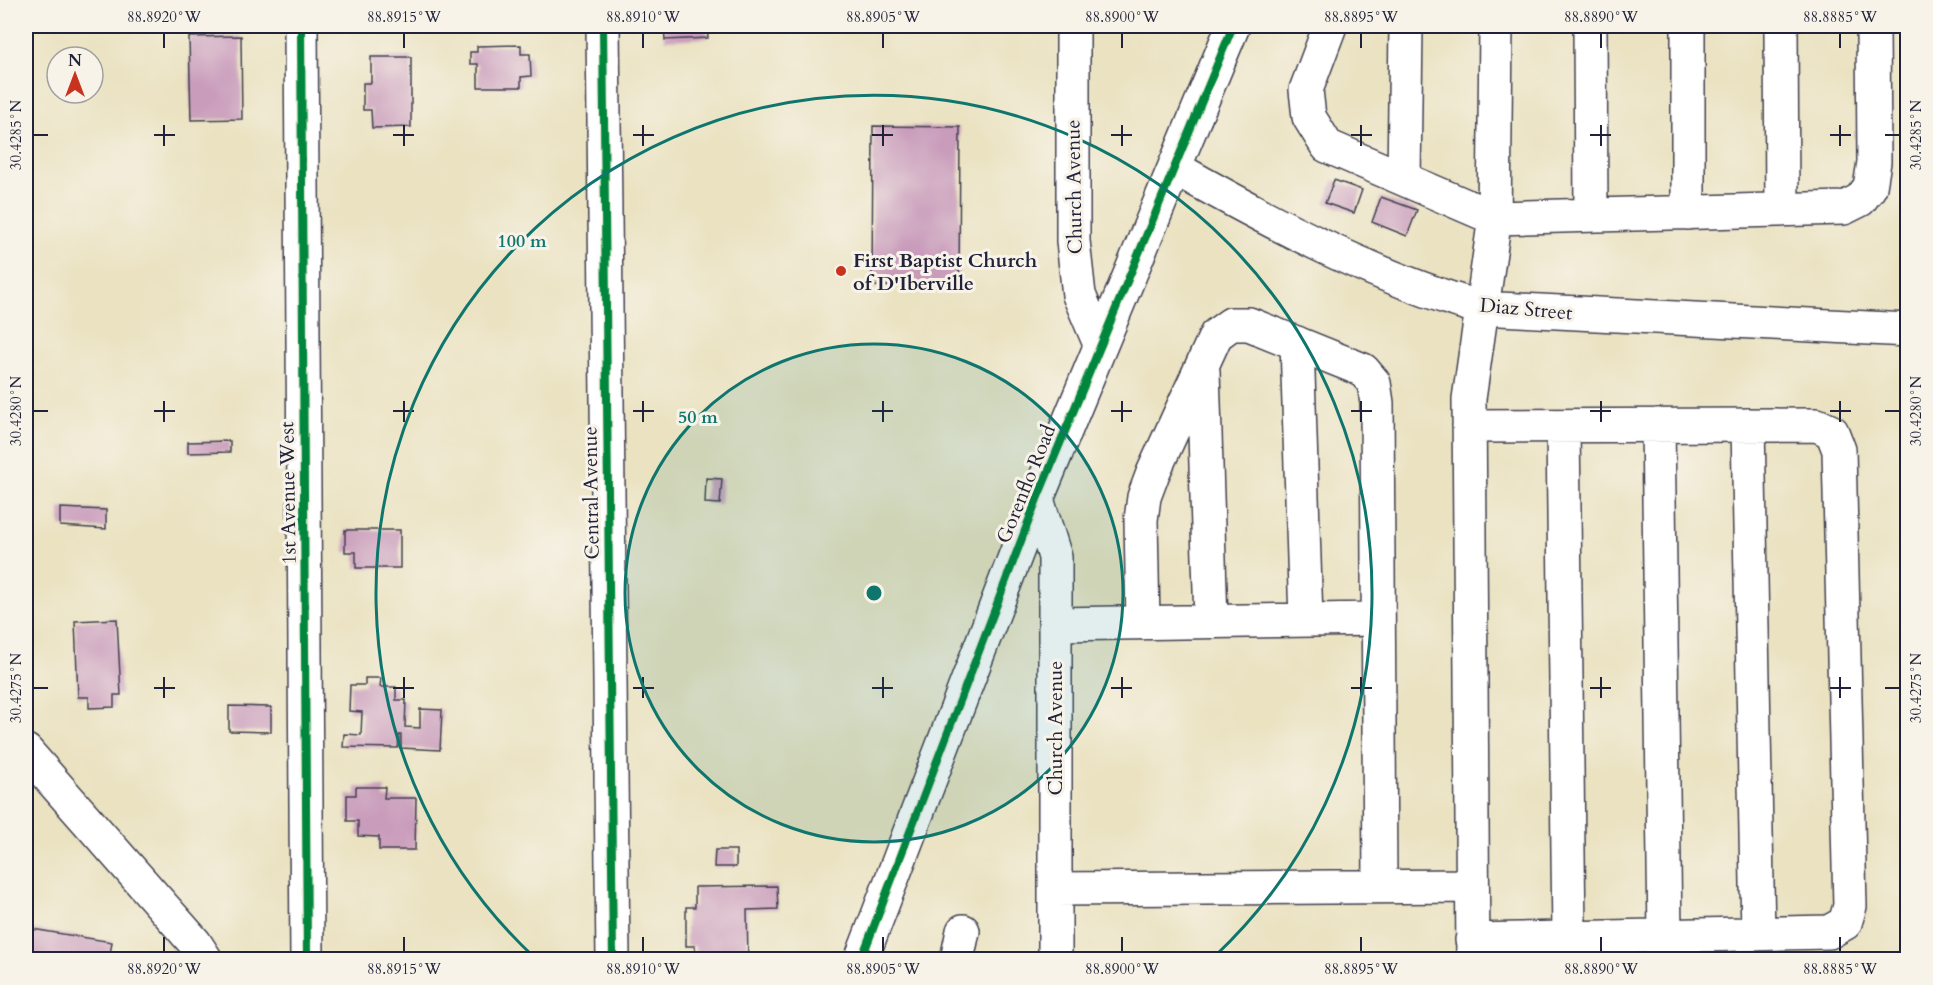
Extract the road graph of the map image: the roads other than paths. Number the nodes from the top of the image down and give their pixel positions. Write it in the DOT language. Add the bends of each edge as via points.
graph roads {
  1 [pos="301,26"];
  2 [pos="603,26"];
  3 [pos="1073,26"];
  4 [pos="1233,26"];
  5 [pos="1330,26"];
  6 [pos="1406,26"];
  7 [pos="1496,26"];
  8 [pos="1590,26"];
  9 [pos="1688,26"];
  10 [pos="1781,26"];
  11 [pos="1873,26"];
  12 [pos="1175,168"];
  13 [pos="1404,179"];
  14 [pos="1782,210"];
  15 [pos="1688,213"];
  16 [pos="1591,215"];
  17 [pos="1494,218"];
  18 [pos="1480,308"];
  19 [pos="1908,330"];
  20 [pos="1297,343"];
  21 [pos="1100,344"];
  22 [pos="1202,364"];
  23 [pos="1658,425"];
  24 [pos="1748,425"];
  25 [pos="1469,426"];
  26 [pos="1563,426"];
  27 [pos="1037,499"];
  28 [pos="1378,619"];
  29 [pos="1306,620"];
  30 [pos="1210,621"];
  31 [pos="1143,622"];
  32 [pos="1055,624"];
  33 [pos="26,751"];
  34 [pos="1380,885"];
  35 [pos="1472,885"];
  36 [pos="1055,889"];
  37 [pos="1758,934"];
  38 [pos="1665,935"];
  39 [pos="1569,938"];
  40 [pos="1472,950"];
  41 [pos="198,954"];
  42 [pos="307,960"];
  43 [pos="613,960"];
  44 [pos="861,960"];
  45 [pos="1055,960"];
  1 -- 42 [label="street, 1st Avenue West"];
  2 -- 43 [label="street, Central Avenue"];
  3 -- 21 [label="street, Church Avenue" via="1073,241 1079,295"];
  4 -- 12 [label="street, Gorenflo Road"];
  5 -- 13 [label="street" via="1306,90 1309,117 1327,146"];
  6 -- 13 [label="street"];
  7 -- 17 [label="street"];
  8 -- 16 [label="street"];
  9 -- 15 [label="street"];
  10 -- 14 [label="street"];
  11 -- 14 [label="street" via="1874,162 1870,187 1860,200 1844,208"];
  12 -- 18 [label="street, Diaz Street" via="1252,212 1353,260"];
  12 -- 21 [label="street, Gorenflo Road"];
  13 -- 17 [label="street"];
  14 -- 15 [label="street"];
  15 -- 16 [label="street"];
  16 -- 17 [label="street"];
  17 -- 18 [label="street"];
  18 -- 19 [label="street, Diaz Street"];
  18 -- 25 [label="street"];
  20 -- 22 [label="street" via="1249,324 1231,324 1216,335"];
  20 -- 28 [label="street" via="1363,370 1374,383"];
  20 -- 29 [label="street"];
  21 -- 27 [label="street, Gorenflo Road"];
  22 -- 30 [label="street"];
  22 -- 31 [label="street" via="1143,497"];
  23 -- 24 [label="street"];
  23 -- 26 [label="street"];
  23 -- 38 [label="street"];
  24 -- 37 [label="street"];
  24 -- 37 [label="street" via="1817,425 1832,432 1839,450 1850,906 1845,922 1829,932"];
  25 -- 26 [label="street"];
  25 -- 35 [label="street"];
  26 -- 39 [label="street"];
  27 -- 32 [label="street, Church Avenue" via="1055,557"];
  27 -- 44 [label="street, Gorenflo Road"];
  28 -- 29 [label="street"];
  28 -- 34 [label="street"];
  29 -- 30 [label="street"];
  30 -- 31 [label="street"];
  31 -- 32 [label="street"];
  32 -- 36 [label="street, Church Avenue"];
  33 -- 41 [label="street"];
  34 -- 35 [label="street"];
  34 -- 36 [label="street"];
  35 -- 40 [label="street"];
  36 -- 45 [label="street, Church Avenue"];
  37 -- 38 [label="street"];
  38 -- 39 [label="street"];
  39 -- 40 [label="street"];
}
